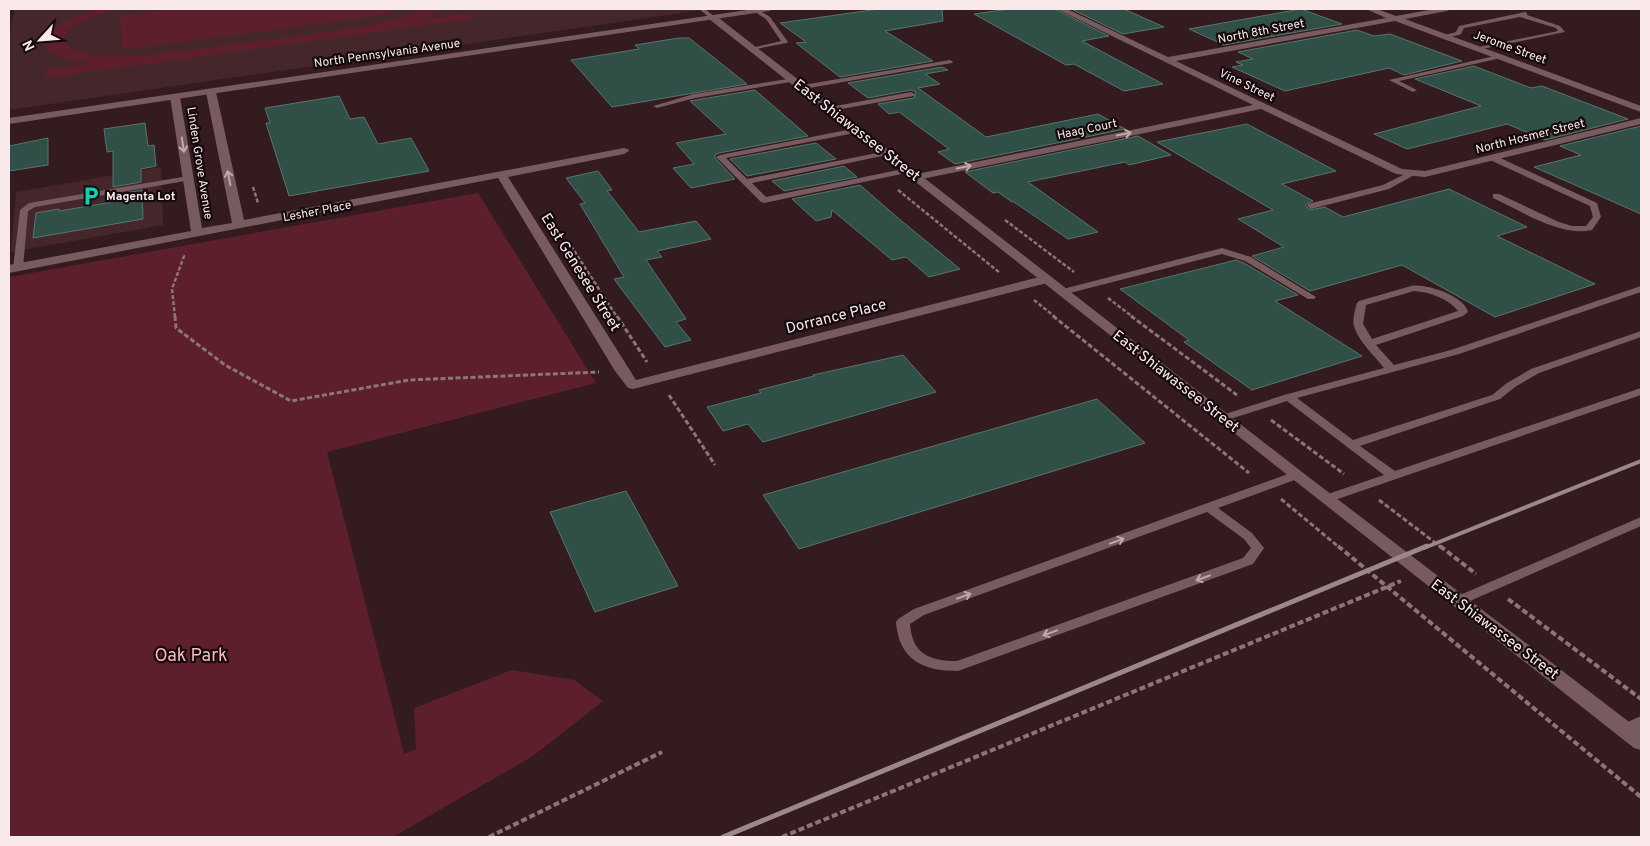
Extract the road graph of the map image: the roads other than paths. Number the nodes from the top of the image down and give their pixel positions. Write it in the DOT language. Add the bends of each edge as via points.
graph roads {
  1 [pos="769,9"];
  2 [pos="1061,9"];
  3 [pos="1370,9"];
  4 [pos="1447,9"];
  5 [pos="757,11"];
  6 [pos="1518,12"];
  7 [pos="707,13"];
  8 [pos="1395,18"];
  9 [pos="1444,36"];
  10 [pos="753,49"];
  11 [pos="1479,50"];
  12 [pos="1499,56"];
  13 [pos="1168,60"];
  14 [pos="950,62"];
  15 [pos="798,84"];
  16 [pos="1413,90"];
  17 [pos="211,92"];
  18 [pos="911,94"];
  19 [pos="175,97"];
  20 [pos="657,106"];
  21 [pos="1262,106"];
  22 [pos="830,109"];
  23 [pos="1641,109"];
  24 [pos="1641,121"];
  25 [pos="9,122"];
  26 [pos="857,130"];
  27 [pos="624,151"];
  28 [pos="887,153"];
  29 [pos="1493,158"];
  30 [pos="912,173"];
  31 [pos="1412,174"];
  32 [pos="1425,174"];
  33 [pos="502,176"];
  34 [pos="188,178"];
  35 [pos="746,182"];
  36 [pos="1496,196"];
  37 [pos="1311,206"];
  38 [pos="239,226"];
  39 [pos="197,234"];
  40 [pos="14,269"];
  41 [pos="1047,280"];
  42 [pos="1641,289"];
  43 [pos="1062,292"];
  44 [pos="1311,297"];
  45 [pos="1641,334"];
  46 [pos="1371,343"];
  47 [pos="1391,369"];
  48 [pos="633,385"];
  49 [pos="1641,391"];
  50 [pos="1288,397"];
  51 [pos="1223,418"];
  52 [pos="1352,445"];
  53 [pos="1296,475"];
  54 [pos="1393,476"];
  55 [pos="1326,499"];
  56 [pos="1210,508"];
  57 [pos="1641,521"];
  58 [pos="1458,601"];
  59 [pos="1637,732"];
  1 -- 5 [label="street, North Pennsylvania Avenue"];
  2 -- 13 [label="street, Vine Street"];
  3 -- 8 [label="street, Jerome Street"];
  4 -- 8 [label="street, North 8th Street"];
  5 -- 7 [label="street, North Pennsylvania Avenue"];
  5 -- 10 [label="lane" via="768,18 785,42"];
  6 -- 9 [label="lane" via="1461,27 1459,33"];
  6 -- 11 [label="lane" via="1558,27 1562,32"];
  7 -- 10 [label="street, East Shiawassee Street"];
  7 -- 17 [label="street, North Pennsylvania Avenue"];
  8 -- 9 [label="street, Jerome Street"];
  8 -- 13 [label="street, North 8th Street"];
  9 -- 11 [label="street, Jerome Street"];
  10 -- 15 [label="street, East Shiawassee Street"];
  11 -- 12 [label="street, Jerome Street"];
  12 -- 16 [label="lane" via="1392,80"];
  12 -- 23 [label="street, Jerome Street"];
  13 -- 21 [label="street, Vine Street"];
  14 -- 15 [label="lane"];
  15 -- 20 [label="lane" via="694,96"];
  15 -- 22 [label="street, East Shiawassee Street"];
  17 -- 19 [label="street, North Pennsylvania Avenue"];
  38 -- 17 [label="street, Linden Grove Avenue, one-way"];
  18 -- 22 [label="lane"];
  19 -- 25 [label="street, North Pennsylvania Avenue"];
  19 -- 34 [label="street, Linden Grove Avenue, one-way"];
  30 -- 21 [label="street, Haag Court, one-way"];
  21 -- 31 [label="street, Vine Street" via="1388,168"];
  22 -- 26 [label="street, East Shiawassee Street"];
  24 -- 29 [label="street, North Hosmer Street"];
  26 -- 28 [label="street, East Shiawassee Street"];
  26 -- 35 [label="lane" via="720,157"];
  27 -- 33 [label="street, Lesher Place"];
  28 -- 30 [label="street, East Shiawassee Street"];
  28 -- 35 [label="lane"];
  29 -- 32 [label="street, North Hosmer Street"];
  29 -- 36 [label="lane" via="1594,205 1597,216 1589,228 1571,229"];
  30 -- 35 [label="lane" via="881,176 764,200"];
  30 -- 41 [label="street, East Shiawassee Street"];
  31 -- 32 [label="street, Vine Street"];
  31 -- 37 [label="lane" via="1386,187"];
  33 -- 38 [label="street, Lesher Place"];
  33 -- 48 [label="street, East Genesee Street"];
  34 -- 39 [label="street, Linden Grove Avenue"];
  34 -- 40 [label="lane" via="32,205 24,210"];
  38 -- 39 [label="street, Lesher Place"];
  39 -- 40 [label="street, Lesher Place"];
  41 -- 43 [label="street, East Shiawassee Street"];
  41 -- 48 [label="street, Dorrance Place"];
  42 -- 47 [label="lane" via="1454,352"];
  43 -- 44 [label="lane" via="1222,251 1248,259"];
  43 -- 51 [label="street, East Shiawassee Street"];
  45 -- 52 [label="lane" via="1535,370 1496,397"];
  46 -- 46 [label="lane" via="1359,328 1362,303 1422,288 1463,309 1460,314"];
  46 -- 47 [label="lane"];
  47 -- 50 [label="lane"];
  49 -- 54 [label="lane"];
  50 -- 51 [label="lane"];
  50 -- 52 [label="lane"];
  51 -- 53 [label="street, East Shiawassee Street"];
  52 -- 54 [label="lane"];
  53 -- 55 [label="street, East Shiawassee Street"];
  53 -- 56 [label="lane"];
  54 -- 55 [label="lane"];
  55 -- 58 [label="street, East Shiawassee Street"];
  56 -- 56 [label="lane, one-way" via="1248,536 1258,548 1248,561 958,666 944,667 925,662 903,635 903,622 918,612"];
  57 -- 58 [label="lane"];
  58 -- 59 [label="street, East Shiawassee Street"];
}
